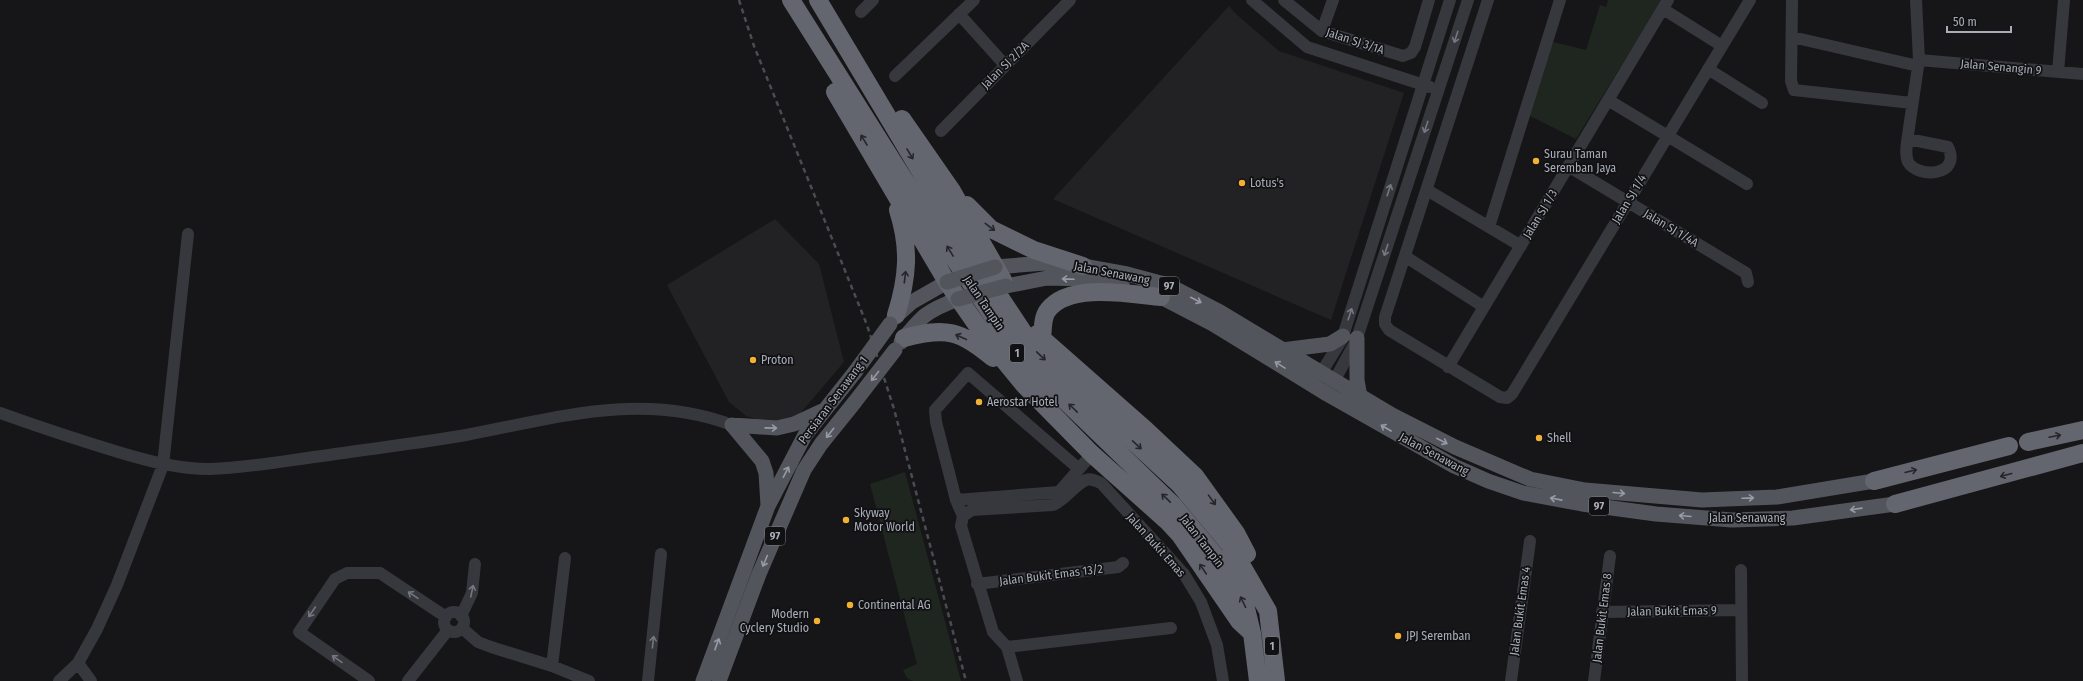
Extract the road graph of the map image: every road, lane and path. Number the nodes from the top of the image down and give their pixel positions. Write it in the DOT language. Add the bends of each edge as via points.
graph roads {
  1 [pos="787,0"];
  2 [pos="791,0"];
  3 [pos="818,0"];
  4 [pos="873,0"];
  5 [pos="1070,0"];
  6 [pos="1252,0"];
  7 [pos="1284,0"];
  8 [pos="1333,0"];
  9 [pos="1429,0"];
  10 [pos="1450,0"];
  11 [pos="1468,0"];
  12 [pos="1488,0"];
  13 [pos="1560,0"];
  14 [pos="1750,0"];
  15 [pos="1792,0"];
  16 [pos="1916,0"];
  17 [pos="2064,0"];
  18 [pos="1666,4"];
  19 [pos="964,6"];
  20 [pos="861,12"];
  21 [pos="1322,31"];
  22 [pos="1792,37"];
  23 [pos="1722,46"];
  24 [pos="1918,63"];
  25 [pos="1005,65"];
  26 [pos="1708,70"];
  27 [pos="2058,72"];
  28 [pos="2083,74"];
  29 [pos="896,76"];
  30 [pos="1423,85"];
  31 [pos="1439,90"];
  32 [pos="1608,100"];
  33 [pos="1762,102"];
  34 [pos="1912,103"];
  35 [pos="941,131"];
  36 [pos="1668,136"];
  37 [pos="1908,139"];
  38 [pos="1568,166"];
  39 [pos="1747,184"];
  40 [pos="891,185"];
  41 [pos="1427,190"];
  42 [pos="952,191"];
  43 [pos="1628,202"];
  44 [pos="1489,227"];
  45 [pos="188,234"];
  46 [pos="1521,246"];
  47 [pos="1406,257"];
  48 [pos="1083,266"];
  49 [pos="995,267"];
  50 [pos="947,282"];
  51 [pos="1748,282"];
  52 [pos="1006,286"];
  53 [pos="1160,297"];
  54 [pos="958,300"];
  55 [pos="1484,307"];
  56 [pos="893,319"];
  57 [pos="1350,337"];
  58 [pos="1042,340"];
  59 [pos="900,344"];
  60 [pos="1282,350"];
  61 [pos="1448,367"];
  62 [pos="1317,380"];
  63 [pos="1025,386"];
  64 [pos="1330,388"];
  65 [pos="1360,397"];
  66 [pos="825,410"];
  67 [pos="0,413"];
  68 [pos="732,425"];
  69 [pos="2083,430"];
  70 [pos="2028,442"];
  71 [pos="2009,446"];
  72 [pos="2083,453"];
  73 [pos="1092,454"];
  74 [pos="163,465"];
  75 [pos="1079,469"];
  76 [pos="1874,481"];
  77 [pos="956,500"];
  78 [pos="1895,504"];
  79 [pos="768,506"];
  80 [pos="963,516"];
  81 [pos="1530,540"];
  82 [pos="661,554"];
  83 [pos="1610,556"];
  84 [pos="565,558"];
  85 [pos="475,564"];
  86 [pos="1123,564"];
  87 [pos="1741,570"];
  88 [pos="977,584"];
  89 [pos="1742,610"];
  90 [pos="1268,611"];
  91 [pos="1602,612"];
  92 [pos="446,617"];
  93 [pos="462,622"];
  94 [pos="1171,628"];
  95 [pos="448,630"];
  96 [pos="1252,633"];
  97 [pos="1007,647"];
  98 [pos="78,663"];
  99 [pos="552,666"];
  100 [pos="59,681"];
  101 [pos="91,681"];
  102 [pos="369,681"];
  103 [pos="408,681"];
  104 [pos="589,681"];
  105 [pos="648,681"];
  106 [pos="703,681"];
  107 [pos="719,681"];
  108 [pos="1017,681"];
  109 [pos="1223,681"];
  110 [pos="1258,681"];
  111 [pos="1276,681"];
  112 [pos="1511,681"];
  113 [pos="1594,681"];
  114 [pos="1742,681"];
  40 -- 1 [label="highway, one-way" via="832,87"];
  96 -- 2 [label="highway, Jalan Tampin / 1, one-way" via="1245,604 1218,559 1173,505 1021,358 953,257"];
  3 -- 42 [label="highway"];
  3 -- 90 [label="highway, Jalan Tampin / 1, one-way" via="956,232 1035,350 1180,485 1230,545"];
  4 -- 20 [label="street"];
  5 -- 25 [label="street, Jalan SJ 2/2A"];
  6 -- 30 [label="street" via="1307,47"];
  7 -- 21 [label="street, Jalan SJ 3/1A"];
  8 -- 21 [label="street"];
  9 -- 21 [label="street, Jalan SJ 3/1A" via="1415,47 1411,53 1403,56"];
  10 -- 30 [label="street"];
  11 -- 31 [label="street, one-way"];
  12 -- 41 [label="street"];
  13 -- 44 [label="street"];
  14 -- 23 [label="street, Jalan SJ 1/4"];
  15 -- 22 [label="street"];
  16 -- 24 [label="street"];
  17 -- 27 [label="street"];
  18 -- 23 [label="street"];
  18 -- 32 [label="street, Jalan SJ 1/3"];
  19 -- 25 [label="street"];
  19 -- 29 [label="street"];
  22 -- 24 [label="street, Jalan Senangin 9"];
  22 -- 34 [label="street" via="1791,80 1794,90"];
  23 -- 26 [label="street, Jalan SJ 1/4"];
  24 -- 27 [label="street, Jalan Senangin 9"];
  24 -- 34 [label="street"];
  25 -- 35 [label="street, Jalan SJ 2/2A"];
  26 -- 33 [label="street"];
  26 -- 36 [label="street, Jalan SJ 1/4"];
  27 -- 28 [label="street, Jalan Senangin 9"];
  30 -- 31 [label="street"];
  57 -- 30 [label="street, one-way"];
  31 -- 57 [label="street, one-way"];
  32 -- 36 [label="street"];
  32 -- 38 [label="street, Jalan SJ 1/3"];
  34 -- 37 [label="street"];
  36 -- 39 [label="street"];
  36 -- 43 [label="street, Jalan SJ 1/4"];
  38 -- 43 [label="street, Jalan SJ 1/4A"];
  38 -- 46 [label="street, Jalan SJ 1/3"];
  40 -- 50 [label="highway"];
  56 -- 40 [label="highway, one-way" via="903,292 906,267 904,230"];
  41 -- 44 [label="street"];
  41 -- 47 [label="street"];
  42 -- 48 [label="highway, one-way" via="992,229 1034,250"];
  42 -- 49 [label="highway"];
  43 -- 51 [label="street, Jalan SJ 1/4A" via="1746,273"];
  43 -- 61 [label="street, Jalan SJ 1/4" via="1507,398 1500,397"];
  44 -- 46 [label="street"];
  45 -- 74 [label="street"];
  46 -- 55 [label="street, Jalan SJ 1/3"];
  47 -- 55 [label="street"];
  47 -- 61 [label="street" via="1385,317 1385,324 1389,330"];
  48 -- 49 [label="main road, Jalan Senawang / 97" via="1044,263"];
  48 -- 60 [label="main road, Jalan Senawang / 97, one-way" via="1127,274 1168,286 1220,312"];
  49 -- 50 [label="main road, 97, bridge"];
  49 -- 52 [label="highway"];
  50 -- 54 [label="highway"];
  50 -- 56 [label="main road, Persiaran Senawang 1 / 97" via="930,291"];
  53 -- 52 [label="main road, Jalan Senawang / 97, one-way" via="1085,279 1047,278"];
  52 -- 54 [label="main road, 97, bridge"];
  52 -- 58 [label="highway" via="1032,329"];
  53 -- 58 [label="highway" via="1096,291 1058,300 1047,310"];
  62 -- 53 [label="main road, Jalan Senawang / 97, one-way"];
  54 -- 59 [label="main road, Persiaran Senawang 1 / 97" via="922,316"];
  54 -- 63 [label="highway"];
  55 -- 61 [label="street, Jalan SJ 1/3"];
  56 -- 66 [label="main road, Persiaran Senawang 1 / 97, bridge"];
  57 -- 60 [label="main road" via="1330,344"];
  57 -- 62 [label="street"];
  57 -- 64 [label="street"];
  57 -- 65 [label="main road"];
  58 -- 90 [label="highway, one-way" via="1195,476 1236,533 1257,575"];
  63 -- 59 [label="highway, one-way" via="978,346 959,335 930,332"];
  59 -- 107 [label="main road, Persiaran Senawang 1 / 97, one-way, bridge" via="821,444 804,470 759,574"];
  60 -- 62 [label="main road, Jalan Senawang / 97"];
  62 -- 64 [label="main road, Jalan Senawang / 97"];
  63 -- 73 [label="highway"];
  64 -- 65 [label="main road, Jalan Senawang / 97"];
  78 -- 64 [label="main road, Jalan Senawang / 97, one-way" via="1793,518 1732,520 1656,514 1582,504 1523,492 1488,481 1454,466"];
  65 -- 76 [label="main road, Jalan Senawang / 97, one-way" via="1492,464 1530,478 1585,490 1702,500 1777,497"];
  68 -- 66 [label="main road, one-way" via="777,428 794,424"];
  79 -- 66 [label="main road, Persiaran Senawang 1 / 97, one-way" via="805,435"];
  67 -- 74 [label="street" via="68,438"];
  68 -- 74 [label="street" via="713,418 663,408 628,407 463,435 252,466 209,469"];
  68 -- 79 [label="main road" via="762,461 766,473"];
  70 -- 69 [label="highway, one-way"];
  76 -- 71 [label="highway, one-way"];
  72 -- 78 [label="highway, one-way"];
  73 -- 75 [label="street"];
  96 -- 73 [label="highway, one-way" via="1239,621 1180,535"];
  74 -- 98 [label="street" via="117,585"];
  75 -- 77 [label="street" via="1059,492"];
  75 -- 77 [label="street" via="968,373 935,410"];
  77 -- 80 [label="street"];
  106 -- 79 [label="main road, Persiaran Senawang 1 / 97, one-way"];
  80 -- 88 [label="street" via="961,526"];
  80 -- 109 [label="street, Jalan Bukit Emas" via="972,510 1053,505 1062,502 1085,480 1093,479 1101,483 1184,574 1201,602 1216,645"];
  81 -- 112 [label="street, Jalan Bukit Emas 4"];
  105 -- 82 [label="street, one-way"];
  83 -- 91 [label="street, Jalan Bukit Emas 8"];
  84 -- 99 [label="street"];
  93 -- 85 [label="street, one-way" via="472,593"];
  86 -- 88 [label="street, Jalan Bukit Emas 13/2" via="1118,567"];
  87 -- 89 [label="street"];
  88 -- 97 [label="street" via="993,632"];
  89 -- 91 [label="street, Jalan Bukit Emas 9"];
  89 -- 114 [label="street"];
  90 -- 111 [label="highway, Jalan Tampin / 1"];
  91 -- 113 [label="street, Jalan Bukit Emas 8"];
  92 -- 93 [label="street" via="453,612"];
  92 -- 95 [label="street" via="444,625"];
  92 -- 102 [label="street" via="380,573 347,573 335,579 299,632"];
  93 -- 95 [label="street" via="454,632"];
  93 -- 99 [label="street" via="478,642"];
  94 -- 97 [label="street"];
  95 -- 103 [label="street"];
  96 -- 110 [label="highway, Jalan Tampin / 1"];
  97 -- 108 [label="street"];
  98 -- 100 [label="street"];
  98 -- 101 [label="street"];
  99 -- 104 [label="street"];
}
